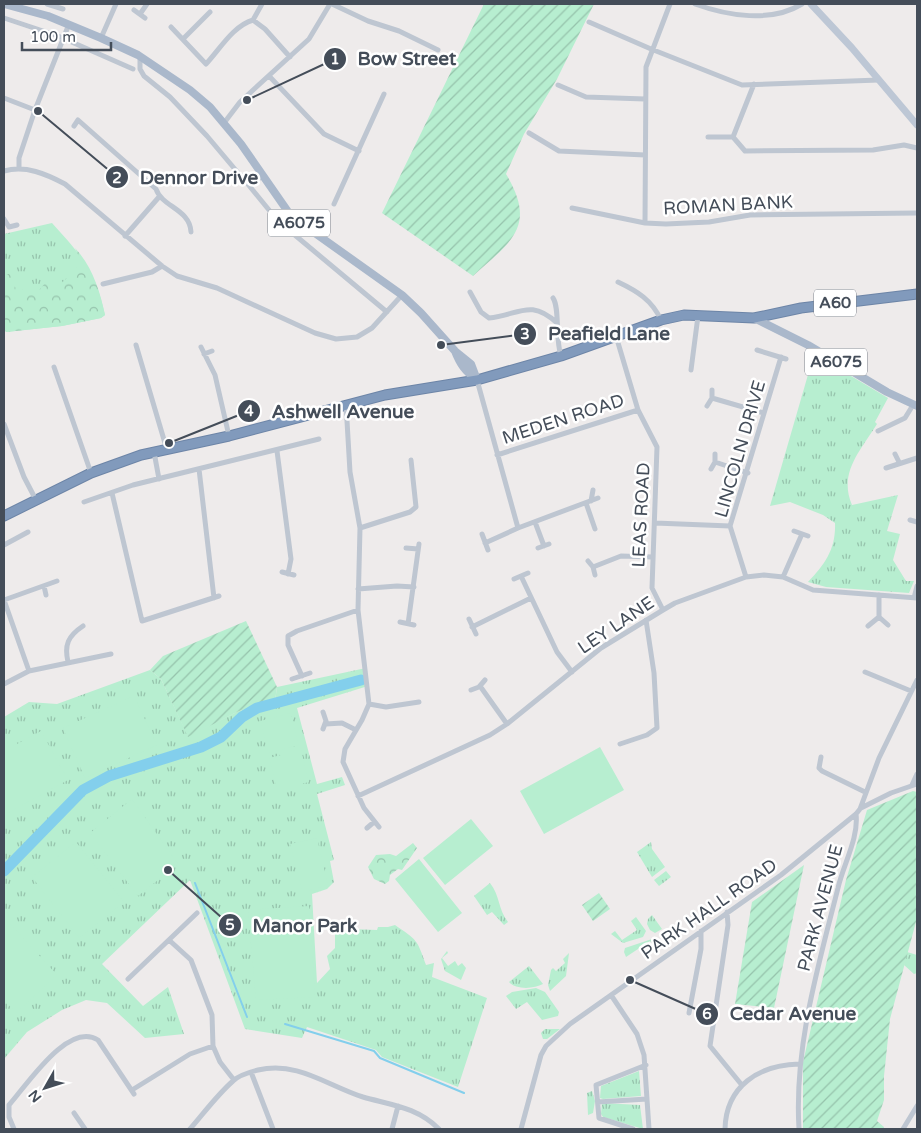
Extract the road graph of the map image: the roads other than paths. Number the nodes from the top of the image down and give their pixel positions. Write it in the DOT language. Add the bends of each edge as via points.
graph roads {
  1 [pos="4,4"];
  2 [pos="47,4"];
  3 [pos="116,4"];
  4 [pos="147,4"];
  5 [pos="262,4"];
  6 [pos="331,4"];
  7 [pos="670,4"];
  8 [pos="695,4"];
  9 [pos="802,4"];
  10 [pos="811,4"];
  11 [pos="55,5"];
  12 [pos="63,9"];
  13 [pos="134,10"];
  14 [pos="210,12"];
  15 [pos="4,18"];
  16 [pos="253,20"];
  17 [pos="589,22"];
  18 [pos="69,24"];
  19 [pos="171,27"];
  20 [pos="64,38"];
  21 [pos="101,38"];
  22 [pos="183,39"];
  23 [pos="651,49"];
  24 [pos="438,50"];
  25 [pos="140,57"];
  26 [pos="290,57"];
  27 [pos="133,69"];
  28 [pos="270,76"];
  29 [pos="879,80"];
  30 [pos="754,84"];
  31 [pos="558,85"];
  32 [pos="384,94"];
  33 [pos="4,98"];
  34 [pos="646,99"];
  35 [pos="36,110"];
  36 [pos="224,123"];
  37 [pos="917,124"];
  38 [pos="74,126"];
  39 [pos="529,133"];
  40 [pos="708,137"];
  41 [pos="733,137"];
  42 [pos="917,148"];
  43 [pos="359,151"];
  44 [pos="645,155"];
  45 [pos="19,169"];
  46 [pos="4,171"];
  47 [pos="242,177"];
  48 [pos="263,177"];
  49 [pos="159,197"];
  50 [pos="334,204"];
  51 [pos="572,208"];
  52 [pos="917,213"];
  53 [pos="4,219"];
  54 [pos="646,223"];
  55 [pos="17,225"];
  56 [pos="191,232"];
  57 [pos="125,236"];
  58 [pos="162,266"];
  59 [pos="618,282"];
  60 [pos="103,284"];
  61 [pos="470,292"];
  62 [pos="917,294"];
  63 [pos="402,295"];
  64 [pos="553,298"];
  65 [pos="387,312"];
  66 [pos="698,316"];
  67 [pos="754,318"];
  68 [pos="661,320"];
  69 [pos="557,323"];
  70 [pos="616,336"];
  71 [pos="136,345"];
  72 [pos="201,347"];
  73 [pos="757,350"];
  74 [pos="212,351"];
  75 [pos="204,354"];
  76 [pos="561,356"];
  77 [pos="54,367"];
  78 [pos="691,370"];
  79 [pos="477,380"];
  80 [pos="712,390"];
  81 [pos="712,398"];
  82 [pos="346,404"];
  83 [pos="707,406"];
  84 [pos="915,406"];
  85 [pos="638,410"];
  86 [pos="764,413"];
  87 [pos="4,424"];
  88 [pos="878,431"];
  89 [pos="229,436"];
  90 [pos="319,439"];
  91 [pos="167,450"];
  92 [pos="277,451"];
  93 [pos="154,452"];
  94 [pos="715,454"];
  95 [pos="895,454"];
  96 [pos="497,455"];
  97 [pos="917,458"];
  98 [pos="411,460"];
  99 [pos="715,462"];
  100 [pos="898,462"];
  101 [pos="420,466"];
  102 [pos="412,468"];
  103 [pos="886,468"];
  104 [pos="199,469"];
  105 [pos="711,469"];
  106 [pos="91,472"];
  107 [pos="748,473"];
  108 [pos="158,479"];
  109 [pos="594,490"];
  110 [pos="112,492"];
  111 [pos="598,498"];
  112 [pos="36,500"];
  113 [pos="84,502"];
  114 [pos="589,502"];
  115 [pos="4,516"];
  116 [pos="910,520"];
  117 [pos="535,522"];
  118 [pos="917,522"];
  119 [pos="655,523"];
  120 [pos="730,526"];
  121 [pos="360,528"];
  122 [pos="518,528"];
  123 [pos="595,529"];
  124 [pos="794,530"];
  125 [pos="28,532"];
  126 [pos="482,534"];
  127 [pos="802,534"];
  128 [pos="21,536"];
  129 [pos="808,536"];
  130 [pos="25,543"];
  131 [pos="485,543"];
  132 [pos="4,545"];
  133 [pos="544,546"];
  134 [pos="406,548"];
  135 [pos="488,550"];
  136 [pos="652,557"];
  137 [pos="588,561"];
  138 [pos="593,567"];
  139 [pos="528,573"];
  140 [pos="288,574"];
  141 [pos="595,575"];
  142 [pos="521,576"];
  143 [pos="746,577"];
  144 [pos="783,577"];
  145 [pos="514,579"];
  146 [pos="57,582"];
  147 [pos="44,586"];
  148 [pos="917,586"];
  149 [pos="414,587"];
  150 [pos="358,589"];
  151 [pos="46,595"];
  152 [pos="879,595"];
  153 [pos="531,598"];
  154 [pos="916,598"];
  155 [pos="4,600"];
  156 [pos="358,610"];
  157 [pos="663,610"];
  158 [pos="879,617"];
  159 [pos="469,619"];
  160 [pos="646,620"];
  161 [pos="400,622"];
  162 [pos="408,624"];
  163 [pos="414,625"];
  164 [pos="888,625"];
  165 [pos="83,626"];
  166 [pos="868,626"];
  167 [pos="472,627"];
  168 [pos="476,634"];
  169 [pos="111,654"];
  170 [pos="68,662"];
  171 [pos="29,671"];
  172 [pos="572,672"];
  173 [pos="865,672"];
  174 [pos="310,674"];
  175 [pos="302,676"];
  176 [pos="292,679"];
  177 [pos="485,680"];
  178 [pos="917,683"];
  179 [pos="4,684"];
  180 [pos="480,686"];
  181 [pos="471,690"];
  182 [pos="911,691"];
  183 [pos="419,702"];
  184 [pos="369,704"];
  185 [pos="323,712"];
  186 [pos="507,724"];
  187 [pos="356,730"];
  188 [pos="620,744"];
  189 [pos="821,757"];
  190 [pos="917,774"];
  191 [pos="915,784"];
  192 [pos="866,792"];
  193 [pos="358,796"];
  194 [pos="858,811"];
  195 [pos="374,822"];
  196 [pos="380,827"];
  197 [pos="367,828"];
  198 [pos="727,912"];
  199 [pos="197,913"];
  200 [pos="701,931"];
  201 [pos="169,940"];
  202 [pos="128,979"];
  203 [pos="611,995"];
  204 [pos="684,1006"];
  205 [pos="691,1007"];
  206 [pos="689,1014"];
  207 [pos="213,1046"];
  208 [pos="799,1064"];
  209 [pos="646,1065"];
  210 [pos="251,1072"];
  211 [pos="234,1080"];
  212 [pos="742,1084"];
  213 [pos="647,1099"];
  214 [pos="598,1102"];
  215 [pos="398,1106"];
  216 [pos="917,1106"];
  217 [pos="74,1113"];
  218 [pos="14,1129"];
  219 [pos="85,1129"];
  220 [pos="190,1129"];
  221 [pos="273,1129"];
  222 [pos="392,1129"];
  223 [pos="439,1129"];
  224 [pos="521,1129"];
  225 [pos="633,1129"];
  226 [pos="649,1129"];
  227 [pos="725,1129"];
  228 [pos="799,1129"];
  229 [pos="903,1129"];
  1 -- 18 [label="main road, A6075"];
  2 -- 11 [label="street"];
  3 -- 21 [label="street"];
  4 -- 13 [label="street" via="142,16"];
  5 -- 16 [label="street"];
  6 -- 24 [label="street"];
  6 -- 26 [label="street" via="318,27"];
  7 -- 23 [label="street"];
  8 -- 9 [label="street" via="730,15 787,13"];
  10 -- 29 [label="street"];
  11 -- 12 [label="street"];
  14 -- 22 [label="street"];
  15 -- 20 [label="street"];
  16 -- 22 [label="street" via="245,22 206,64"];
  16 -- 26 [label="street"];
  17 -- 23 [label="street"];
  18 -- 20 [label="street"];
  18 -- 21 [label="main road, A6075"];
  19 -- 22 [label="street"];
  20 -- 27 [label="street"];
  20 -- 35 [label="street"];
  21 -- 25 [label="main road, A6075"];
  23 -- 30 [label="street" via="742,85"];
  23 -- 34 [label="street" via="646,67"];
  25 -- 36 [label="main road, A6075" via="190,90"];
  25 -- 47 [label="street" via="144,76 184,111"];
  26 -- 28 [label="street"];
  28 -- 36 [label="street" via="240,102"];
  28 -- 43 [label="street" via="324,134"];
  29 -- 30 [label="street"];
  29 -- 37 [label="street"];
  30 -- 41 [label="street"];
  31 -- 34 [label="street" via="586,97"];
  32 -- 43 [label="street"];
  33 -- 35 [label="street"];
  34 -- 44 [label="street"];
  35 -- 45 [label="street" via="19,158"];
  36 -- 48 [label="main road, A6075"];
  38 -- 49 [label="street" via="78,120 156,189"];
  39 -- 44 [label="street" via="559,151"];
  40 -- 41 [label="street"];
  41 -- 42 [label="street" via="745,151 872,150 904,145"];
  43 -- 50 [label="street"];
  44 -- 54 [label="street"];
  45 -- 46 [label="street"];
  45 -- 57 [label="street" via="40,172 65,184"];
  47 -- 48 [label="street" via="252,181"];
  47 -- 65 [label="street" via="278,220"];
  48 -- 63 [label="main road, A6075" via="284,208 301,225"];
  49 -- 56 [label="street" via="186,217"];
  49 -- 57 [label="street"];
  51 -- 54 [label="street, ROMAN BANK"];
  52 -- 54 [label="street, ROMAN BANK" via="750,215 709,222"];
  53 -- 55 [label="street" via="9,227"];
  57 -- 58 [label="street"];
  58 -- 60 [label="street" via="152,272"];
  58 -- 65 [label="street" via="177,276 217,288 326,337 348,339 364,334"];
  59 -- 68 [label="street" via="655,306"];
  61 -- 69 [label="street" via="481,312 489,318 532,309 544,312"];
  62 -- 67 [label="highway, A60" via="828,304"];
  63 -- 65 [label="street"];
  63 -- 79 [label="main road, A6075" via="471,364"];
  64 -- 69 [label="street" via="557,303"];
  66 -- 67 [label="highway, A60"];
  66 -- 68 [label="highway, A60"];
  66 -- 78 [label="street"];
  67 -- 84 [label="main road, A6075"];
  68 -- 70 [label="highway, A60"];
  69 -- 76 [label="street"];
  70 -- 76 [label="highway, A60"];
  70 -- 85 [label="street, LEAS ROAD"];
  71 -- 91 [label="street"];
  72 -- 75 [label="street"];
  73 -- 86 [label="street, LINCOLN DRIVE" via="783,358"];
  74 -- 75 [label="street"];
  75 -- 89 [label="street" via="215,375"];
  76 -- 79 [label="highway, A60"];
  77 -- 106 [label="street"];
  79 -- 82 [label="highway, A60"];
  79 -- 96 [label="street"];
  80 -- 81 [label="street"];
  81 -- 83 [label="street"];
  81 -- 86 [label="street"];
  82 -- 89 [label="highway, A60"];
  82 -- 121 [label="street" via="350,472"];
  84 -- 88 [label="street" via="905,418"];
  85 -- 96 [label="street, MEDEN ROAD"];
  85 -- 119 [label="street, LEAS ROAD" via="658,455"];
  86 -- 107 [label="street, LINCOLN DRIVE"];
  87 -- 112 [label="street"];
  89 -- 91 [label="highway, A60"];
  90 -- 92 [label="street"];
  91 -- 93 [label="highway, A60"];
  92 -- 104 [label="street"];
  92 -- 140 [label="street" via="290,560"];
  93 -- 106 [label="highway, A60"];
  93 -- 108 [label="street"];
  94 -- 99 [label="street"];
  95 -- 100 [label="street"];
  96 -- 122 [label="street"];
  97 -- 100 [label="street"];
  98 -- 102 [label="street"];
  99 -- 105 [label="street"];
  99 -- 107 [label="street"];
  100 -- 103 [label="street"];
  101 -- 102 [label="street"];
  102 -- 121 [label="street" via="416,508"];
  104 -- 108 [label="street"];
  104 -- 110 [label="street" via="216,597 142,622"];
  106 -- 112 [label="highway, A60"];
  107 -- 120 [label="street, LINCOLN DRIVE"];
  108 -- 110 [label="street"];
  109 -- 114 [label="street"];
  110 -- 113 [label="street"];
  111 -- 114 [label="street"];
  112 -- 115 [label="highway, A60"];
  114 -- 117 [label="street"];
  114 -- 123 [label="street"];
  116 -- 118 [label="street"];
  117 -- 122 [label="street"];
  117 -- 133 [label="street"];
  119 -- 120 [label="street"];
  119 -- 136 [label="street, LEAS ROAD"];
  120 -- 143 [label="street, LINCOLN DRIVE"];
  121 -- 150 [label="street"];
  122 -- 131 [label="street"];
  124 -- 127 [label="street"];
  125 -- 128 [label="street"];
  126 -- 131 [label="street"];
  127 -- 129 [label="street"];
  127 -- 144 [label="street"];
  128 -- 130 [label="street"];
  128 -- 132 [label="street"];
  131 -- 135 [label="street"];
  134 -- 149 [label="street" via="418,546"];
  136 -- 138 [label="street" via="621,556"];
  136 -- 157 [label="street, LEAS ROAD" via="652,588"];
  137 -- 138 [label="street"];
  138 -- 141 [label="street"];
  139 -- 142 [label="street"];
  142 -- 145 [label="street"];
  142 -- 153 [label="street"];
  143 -- 144 [label="street, LEY LANE"];
  143 -- 157 [label="street, LEY LANE"];
  144 -- 152 [label="street, LEY LANE" via="813,590"];
  146 -- 147 [label="street"];
  147 -- 151 [label="street"];
  147 -- 155 [label="street"];
  148 -- 154 [label="street"];
  149 -- 150 [label="street"];
  149 -- 162 [label="street"];
  150 -- 156 [label="street"];
  152 -- 154 [label="street, LEY LANE"];
  152 -- 158 [label="street"];
  153 -- 167 [label="street"];
  153 -- 172 [label="street" via="557,652"];
  155 -- 171 [label="street"];
  156 -- 175 [label="street" via="288,636 288,645"];
  156 -- 184 [label="street"];
  157 -- 160 [label="street, LEY LANE"];
  158 -- 164 [label="street"];
  158 -- 166 [label="street"];
  159 -- 167 [label="street"];
  160 -- 172 [label="street, LEY LANE" via="601,648"];
  160 -- 188 [label="street" via="654,673 657,728 648,735"];
  161 -- 162 [label="street"];
  162 -- 163 [label="street"];
  165 -- 170 [label="street" via="69,638 66,646"];
  167 -- 168 [label="street"];
  169 -- 170 [label="street"];
  170 -- 171 [label="street"];
  171 -- 179 [label="street"];
  172 -- 186 [label="street, LEY LANE"];
  173 -- 182 [label="street"];
  174 -- 175 [label="street"];
  175 -- 176 [label="street"];
  177 -- 180 [label="street"];
  178 -- 182 [label="street, PARK AVENUE"];
  180 -- 181 [label="street"];
  180 -- 186 [label="street"];
  182 -- 192 [label="street, PARK AVENUE"];
  183 -- 184 [label="street" via="386,707"];
  184 -- 187 [label="street"];
  185 -- 187 [label="street" via="324,726 342,723"];
  186 -- 193 [label="street, LEY LANE" via="490,735"];
  187 -- 193 [label="street" via="343,756"];
  189 -- 192 [label="street" via="819,768 822,771"];
  190 -- 191 [label="street"];
  191 -- 194 [label="street, PARK HALL ROAD"];
  192 -- 194 [label="street, PARK AVENUE"];
  193 -- 195 [label="street"];
  194 -- 198 [label="street, PARK HALL ROAD" via="781,875"];
  194 -- 208 [label="street, PARK AVENUE" via="814,985"];
  195 -- 196 [label="street"];
  195 -- 197 [label="street"];
  198 -- 200 [label="street, PARK HALL ROAD"];
  198 -- 212 [label="street" via="710,1046"];
  199 -- 201 [label="street"];
  200 -- 203 [label="street, PARK HALL ROAD"];
  200 -- 205 [label="street"];
  201 -- 202 [label="street"];
  201 -- 207 [label="street" via="191,960 212,1015"];
  203 -- 209 [label="street" via="637,1034"];
  203 -- 224 [label="street, PARK HALL ROAD" via="546,1046"];
  204 -- 205 [label="street"];
  205 -- 206 [label="street"];
  207 -- 211 [label="street"];
  207 -- 218 [label="street" via="190,1054 133,1092 98,1040 90,1035 78,1036 59,1048 9,1105"];
  208 -- 212 [label="street" via="767,1068"];
  208 -- 228 [label="street, PARK AVENUE"];
  209 -- 213 [label="street"];
  209 -- 214 [label="street" via="596,1085"];
  210 -- 211 [label="street"];
  210 -- 215 [label="street" via="280,1067"];
  210 -- 221 [label="street"];
  211 -- 220 [label="street"];
  212 -- 227 [label="street" via="728,1108"];
  213 -- 214 [label="street"];
  213 -- 226 [label="street"];
  214 -- 225 [label="street" via="599,1118"];
  215 -- 222 [label="street"];
  215 -- 223 [label="street" via="423,1115"];
  216 -- 229 [label="street"];
  217 -- 219 [label="street"];
}
